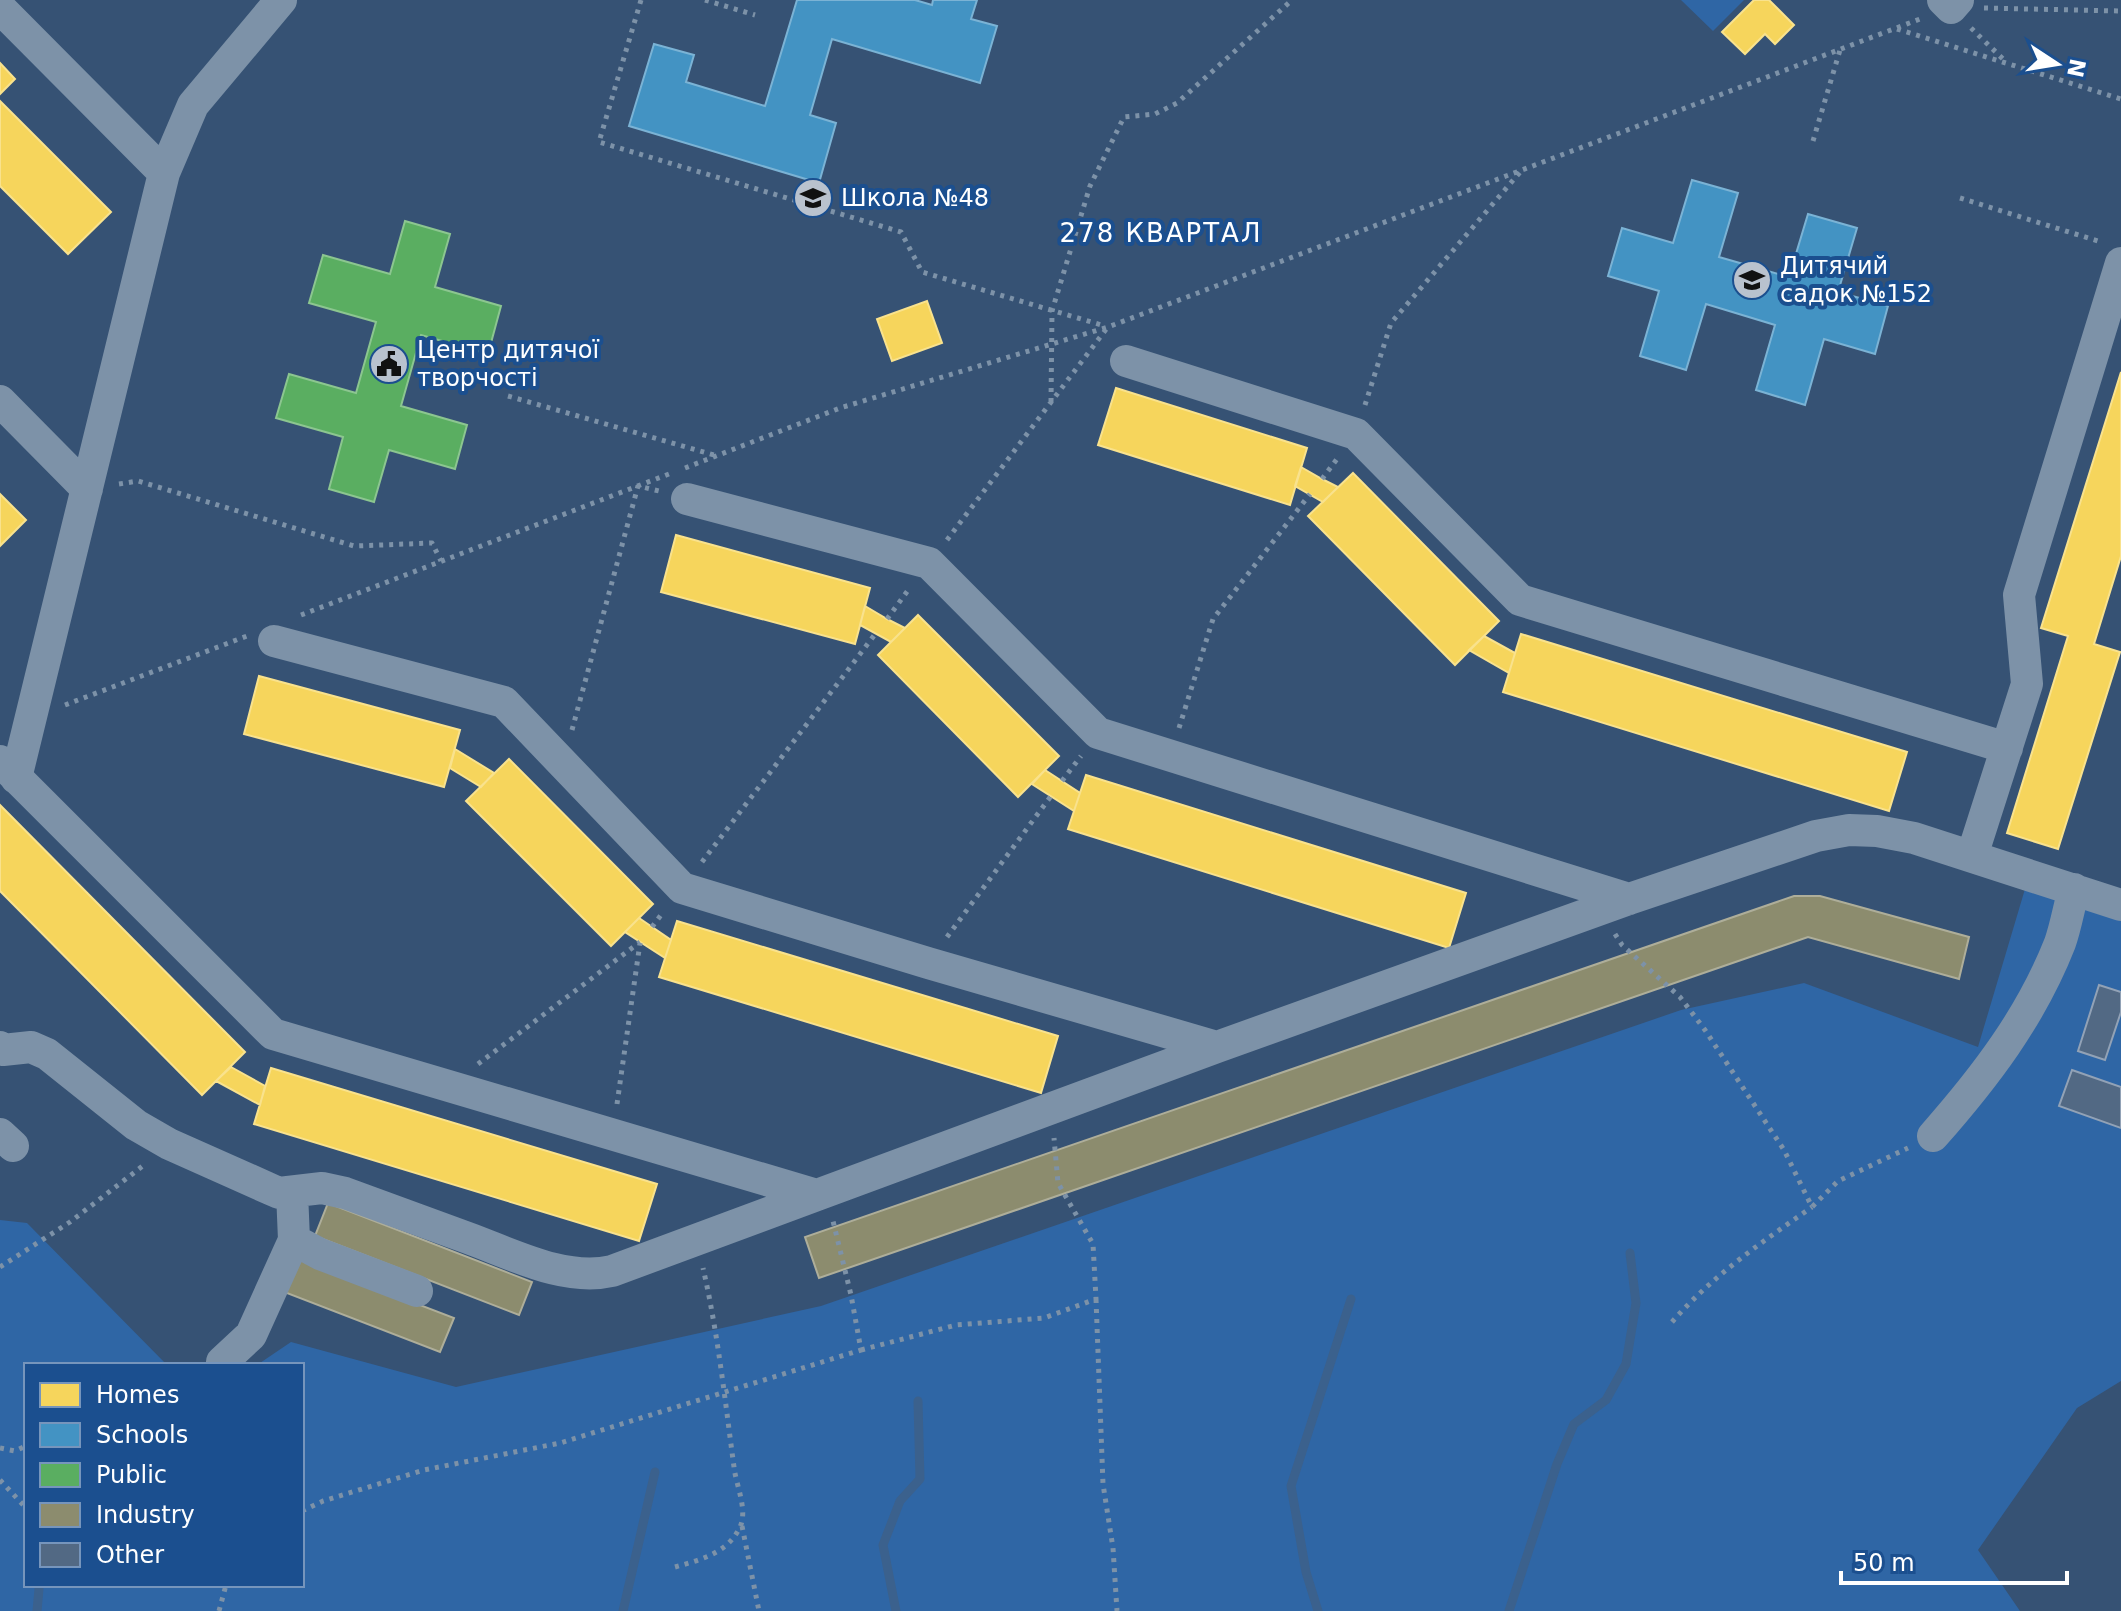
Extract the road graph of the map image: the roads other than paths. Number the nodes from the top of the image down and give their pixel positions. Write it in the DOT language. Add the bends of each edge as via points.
graph roads {
  1 [pos="281,0"];
  2 [pos="0,8"];
  3 [pos="164,173"];
  4 [pos="2114,253"];
  5 [pos="1126,361"];
  6 [pos="0,401"];
  7 [pos="87,489"];
  8 [pos="687,499"];
  9 [pos="273,631"];
  10 [pos="2007,748"];
  11 [pos="8,770"];
  12 [pos="1972,856"];
  13 [pos="2074,889"];
  14 [pos="1618,902"];
  15 [pos="2121,905"];
  16 [pos="1217,1047"];
  17 [pos="1,1050"];
  18 [pos="1933,1136"];
  19 [pos="292,1192"];
  20 [pos="821,1193"];
  21 [pos="294,1240"];
  22 [pos="417,1291"];
  23 [pos="222,1362"];
  1 -- 3 [label="lane" via="193,105"];
  2 -- 3 [label="lane"];
  3 -- 7 [label="lane"];
  4 -- 10 [label="lane" via="2019,595 2027,684"];
  5 -- 10 [label="lane" via="1356,434 1520,600"];
  6 -- 7 [label="lane"];
  7 -- 11 [label="lane" via="31,719"];
  8 -- 14 [label="lane" via="929,563 1098,733"];
  9 -- 16 [label="lane" via="504,702 682,888"];
  10 -- 12 [label="lane"];
  11 -- 20 [label="lane" via="273,1034"];
  12 -- 13 [label="lane"];
  12 -- 14 [label="lane" via="1914,838 1849,830 1816,836"];
  13 -- 15 [label="lane"];
  13 -- 18 [label="lane" via="2061,940 2022,1024"];
  14 -- 16 [label="lane"];
  16 -- 20 [label="lane"];
  17 -- 19 [label="lane" via="31,1047 47,1054 136,1125 169,1144 279,1193"];
  19 -- 20 [label="lane" via="322,1188 345,1193 541,1264 589,1274 612,1271"];
  19 -- 21 [label="lane"];
  21 -- 22 [label="lane"];
  21 -- 23 [label="lane" via="251,1335"];
}
